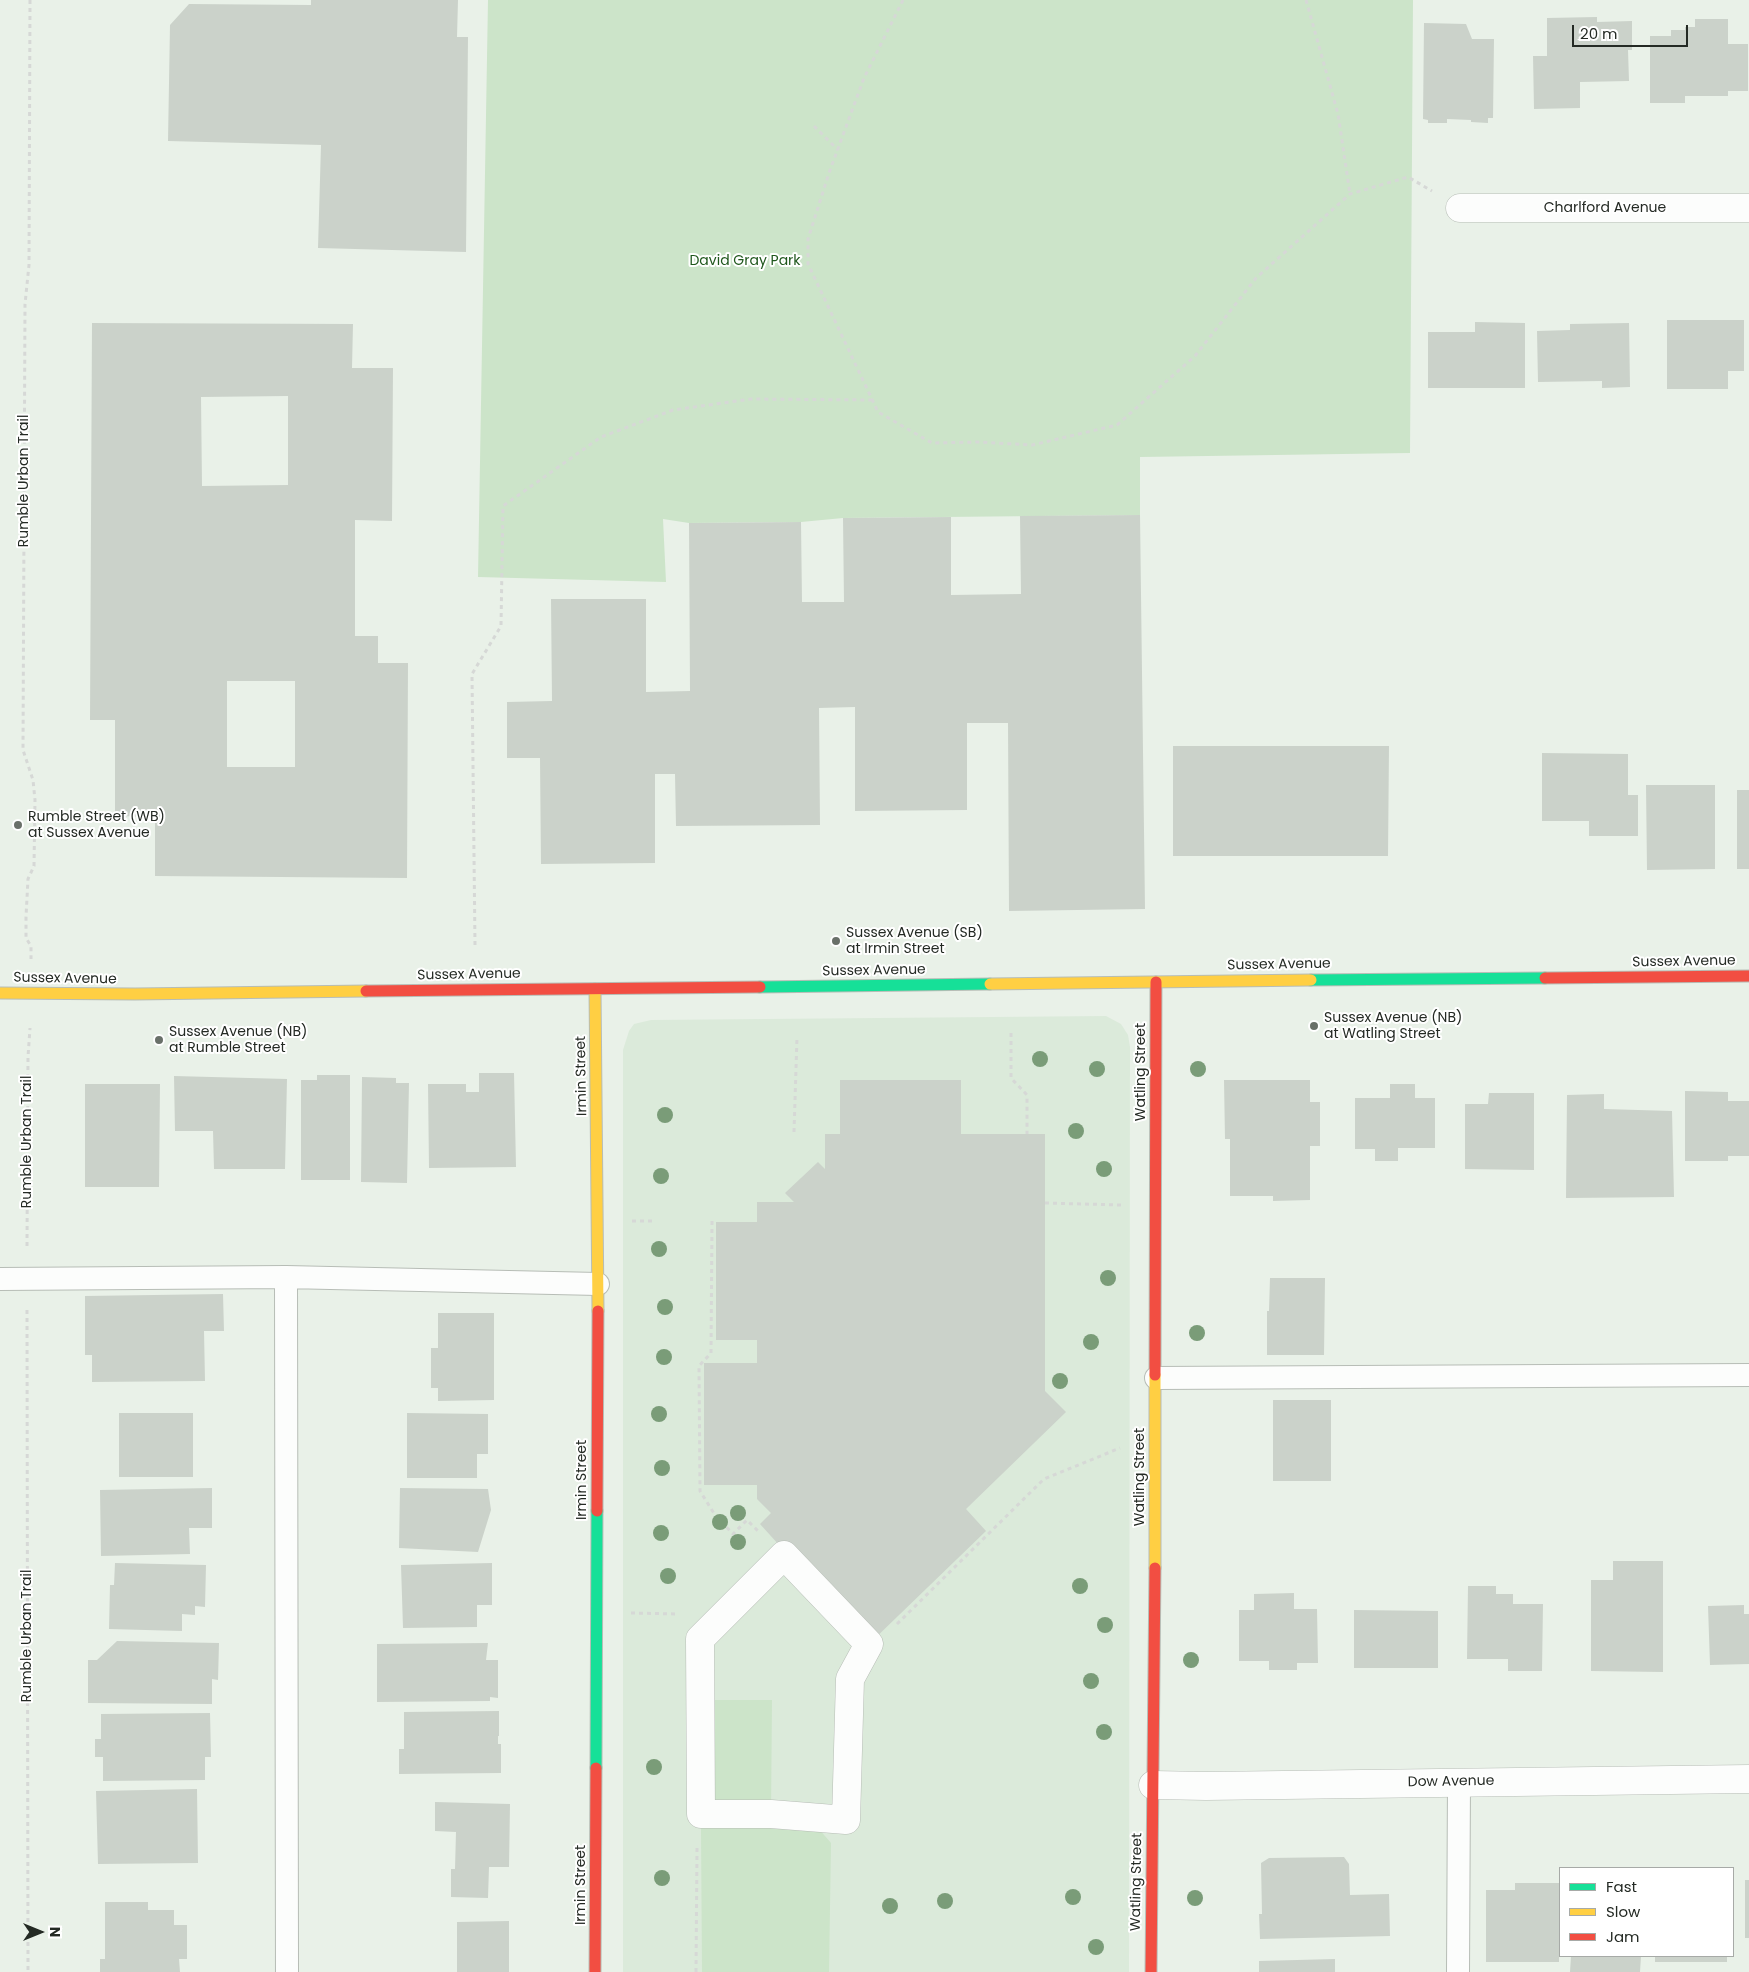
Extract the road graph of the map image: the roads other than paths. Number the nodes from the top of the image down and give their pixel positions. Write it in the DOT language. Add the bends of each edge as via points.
graph roads {
  1 [pos="1460,208"];
  2 [pos="1749,208"];
  3 [pos="1749,976"];
  4 [pos="1156,982"];
  5 [pos="595,989"];
  6 [pos="0,993"];
  7 [pos="286,1278"];
  8 [pos="0,1279"];
  9 [pos="598,1284"];
  10 [pos="1749,1375"];
  11 [pos="1156,1378"];
  12 [pos="860,1660"];
  13 [pos="1749,1779"];
  14 [pos="1459,1782"];
  15 [pos="1152,1785"];
  16 [pos="287,1972"];
  17 [pos="595,1972"];
  18 [pos="1151,1972"];
  19 [pos="1458,1972"];
  1 -- 2 [label="street, Charlford Avenue"];
  3 -- 4 [label="street, Sussex Avenue"];
  4 -- 5 [label="street, Sussex Avenue"];
  4 -- 11 [label="street, Watling Street"];
  5 -- 6 [label="street, Sussex Avenue"];
  5 -- 9 [label="street, Irmin Street"];
  7 -- 8 [label="lane"];
  7 -- 9 [label="lane"];
  7 -- 16 [label="lane"];
  9 -- 17 [label="street, Irmin Street"];
  10 -- 11 [label="lane"];
  11 -- 15 [label="street, Watling Street"];
  12 -- 12 [label="street" via="869,1644 784,1555 700,1638 701,1814 772,1814 846,1820 850,1679"];
  13 -- 14 [label="street, Dow Avenue"];
  14 -- 15 [label="street, Dow Avenue"];
  14 -- 19 [label="lane"];
  15 -- 18 [label="street, Watling Street"];
}
